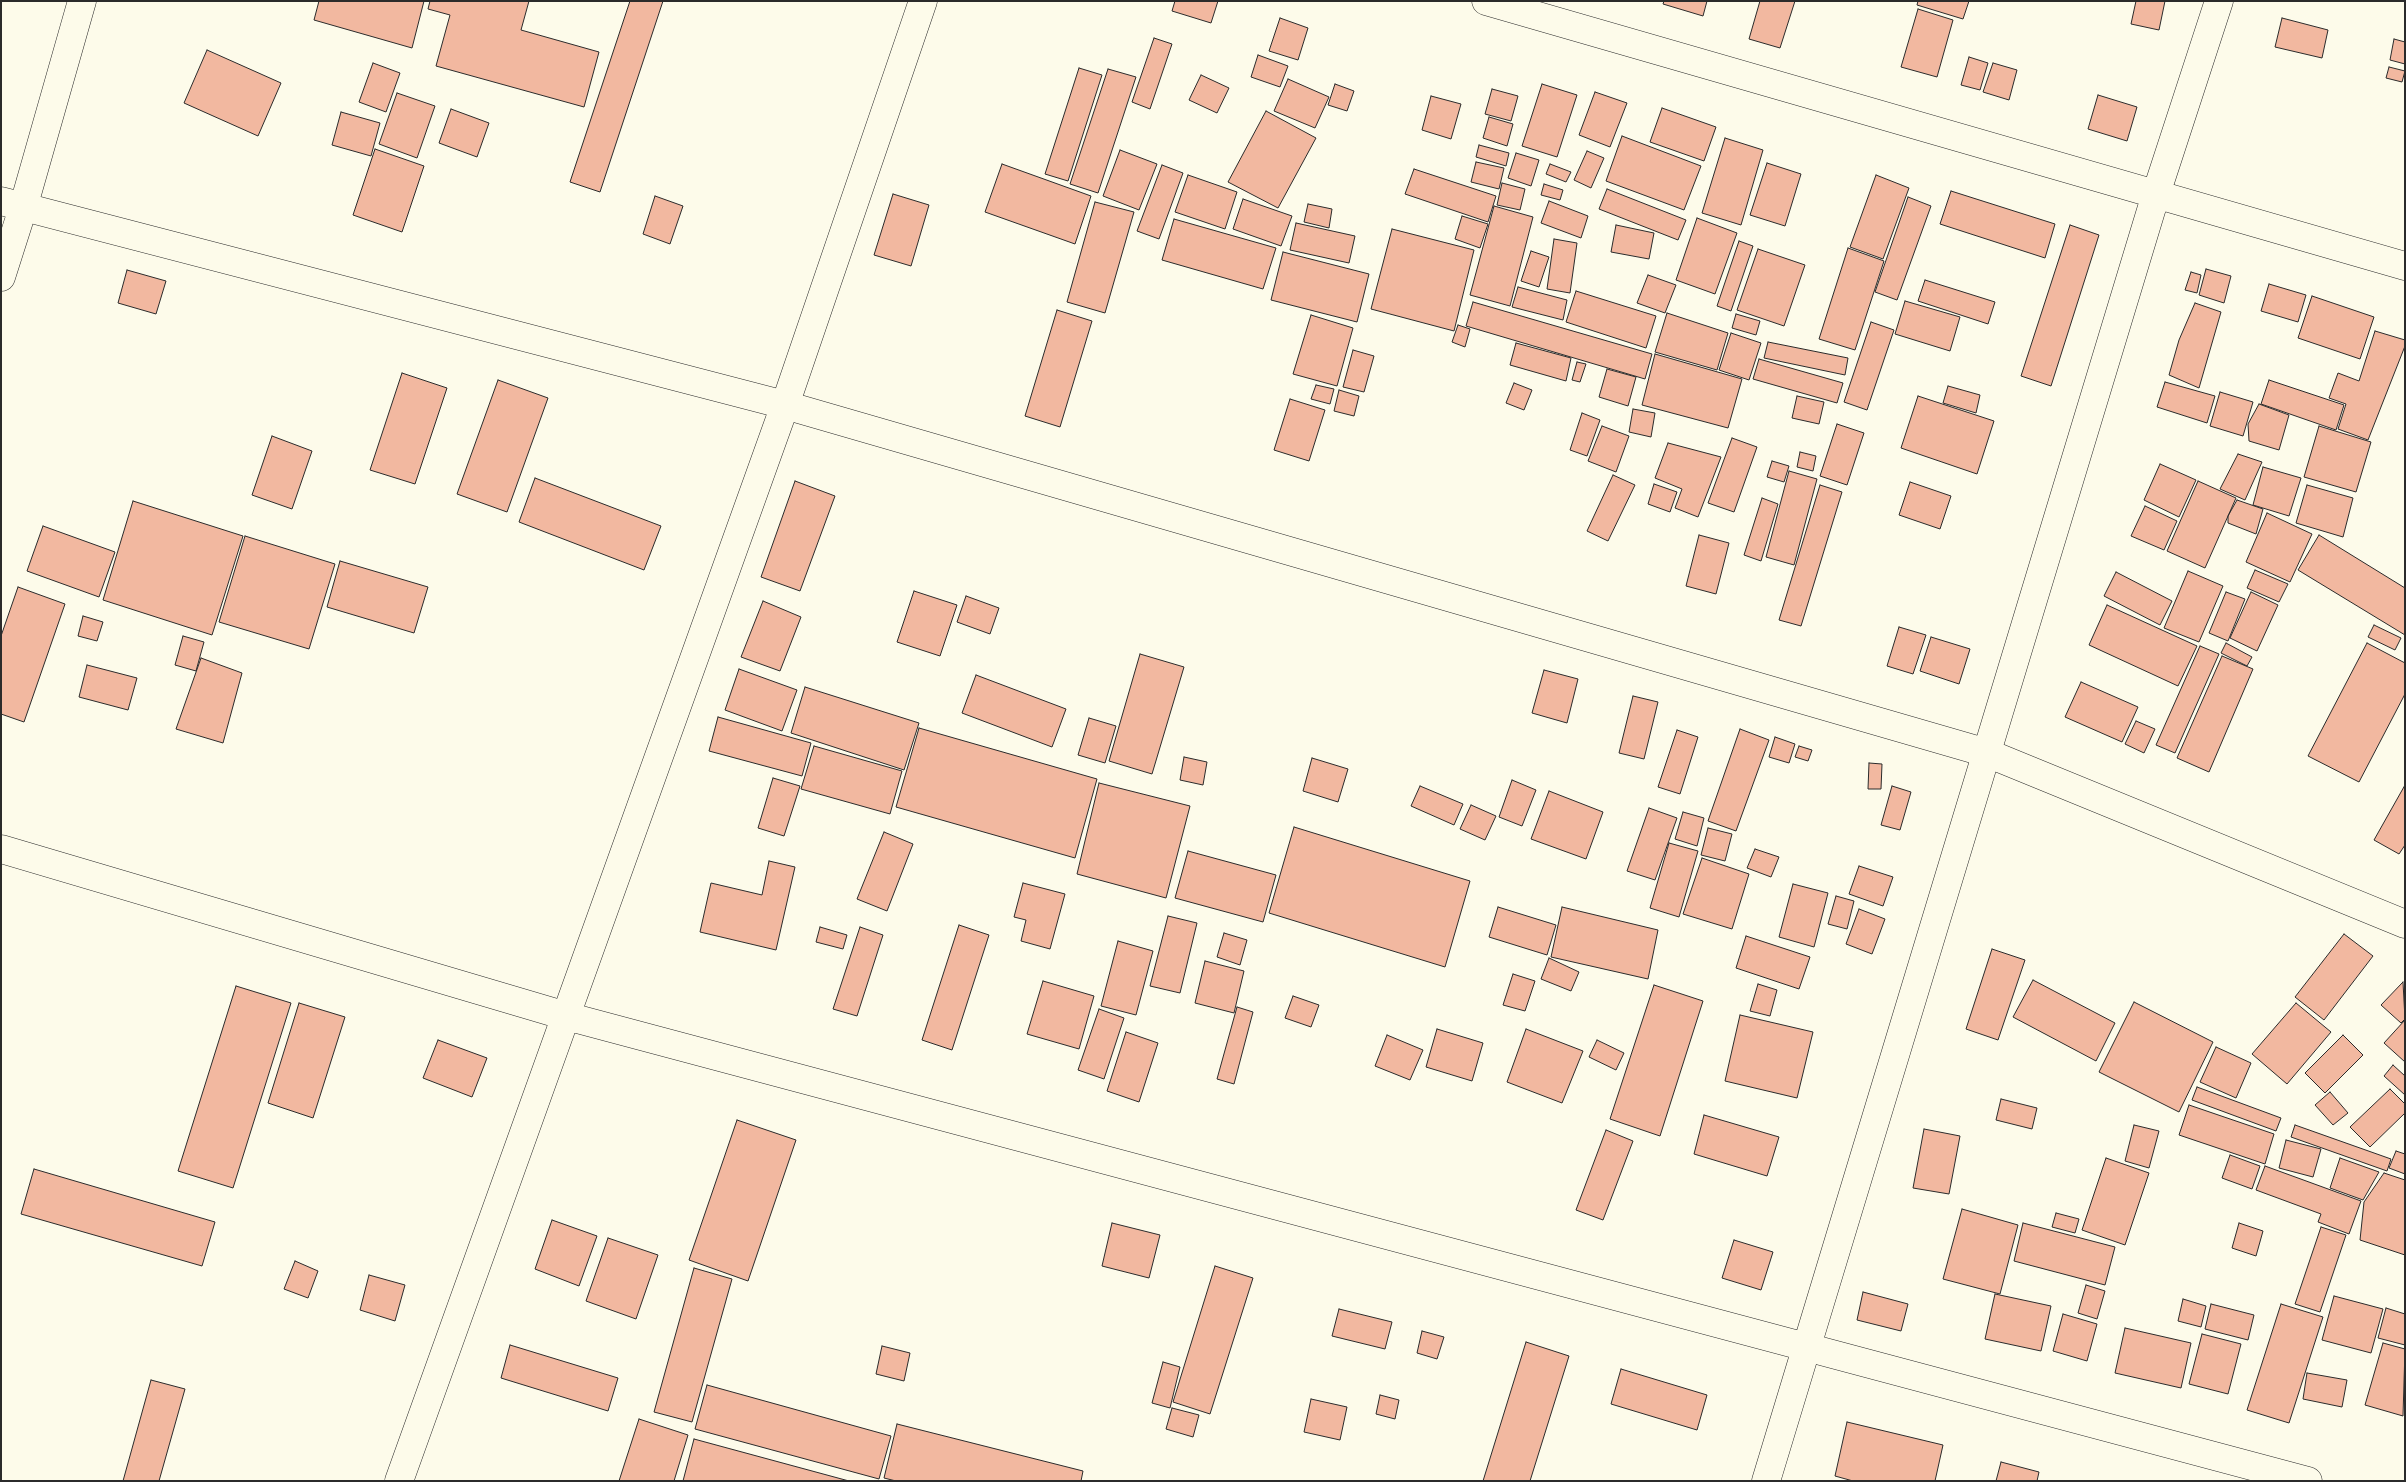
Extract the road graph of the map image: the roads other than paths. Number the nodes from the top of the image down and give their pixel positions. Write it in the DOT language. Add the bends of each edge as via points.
graph roads {
  1 [pos="82,1"];
  2 [pos="923,1"];
  3 [pos="1486,1"];
  4 [pos="2219,1"];
  5 [pos="2156,194"];
  6 [pos="12,205"];
  7 [pos="2405,266"];
  8 [pos="1,276"];
  9 [pos="785,406"];
  10 [pos="1987,753"];
  11 [pos="1,849"];
  12 [pos="2405,924"];
  13 [pos="566,1016"];
  14 [pos="1808,1348"];
  15 [pos="399,1481"];
  16 [pos="1766,1481"];
  17 [pos="2308,1481"];
  1 -- 6 [label="street"];
  2 -- 9 [label="street"];
  3 -- 5 [label="street"];
  4 -- 5 [label="street"];
  5 -- 7 [label="street"];
  5 -- 10 [label="street"];
  6 -- 8 [label="street"];
  6 -- 9 [label="street"];
  9 -- 10 [label="street"];
  9 -- 13 [label="street"];
  10 -- 12 [label="street"];
  10 -- 14 [label="street"];
  11 -- 13 [label="street"];
  13 -- 14 [label="street"];
  13 -- 15 [label="street"];
  14 -- 16 [label="street"];
  14 -- 17 [label="street"];
}
